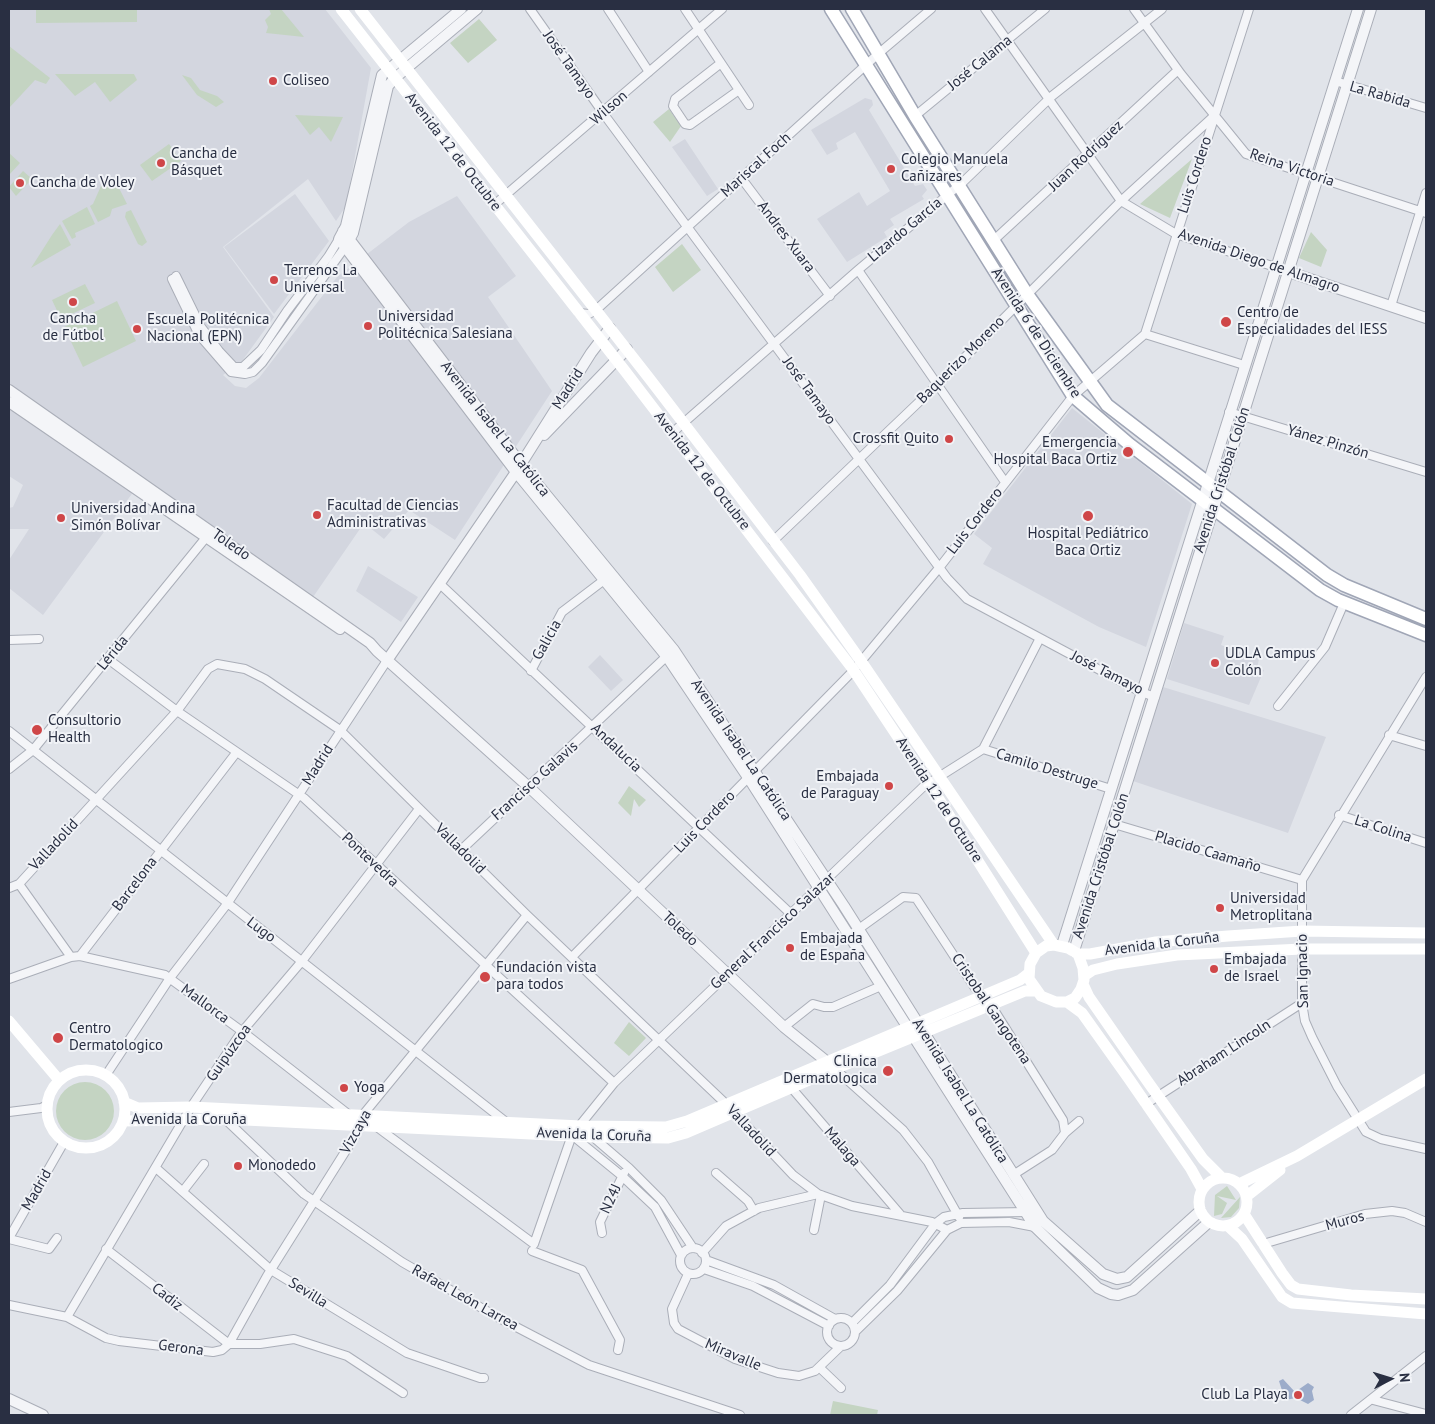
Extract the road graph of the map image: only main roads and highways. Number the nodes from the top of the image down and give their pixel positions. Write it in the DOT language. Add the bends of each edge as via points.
graph roads {
  1 [pos="341,9"];
  2 [pos="360,9"];
  3 [pos="831,9"];
  4 [pos="852,9"];
  5 [pos="1426,619"];
  6 [pos="1426,635"];
  7 [pos="1426,933"];
  8 [pos="1228,936"];
  9 [pos="1058,945"];
  10 [pos="1426,948"];
  11 [pos="1036,953"];
  12 [pos="1076,953"];
  13 [pos="1229,953"];
  14 [pos="1029,973"];
  15 [pos="1084,980"];
  16 [pos="1036,991"];
  17 [pos="1067,1002"];
  18 [pos="9,1021"];
  19 [pos="916,1030"];
  20 [pos="59,1080"];
  21 [pos="1426,1080"];
  22 [pos="788,1083"];
  23 [pos="124,1102"];
  24 [pos="123,1121"];
  25 [pos="360,1121"];
  26 [pos="505,1126"];
  27 [pos="1297,1156"];
  28 [pos="1221,1177"];
  29 [pos="1239,1184"];
  30 [pos="1202,1189"];
  31 [pos="1247,1196"];
  32 [pos="1244,1214"];
  33 [pos="1228,1226"];
  34 [pos="1282,1273"];
  35 [pos="1271,1281"];
  36 [pos="1298,1289"];
  37 [pos="1282,1297"];
  38 [pos="1426,1299"];
  39 [pos="1426,1314"];
  1 -- 11 [label="main road, Avenida 12 de Octubre" via="616,359 853,671 929,782"];
  2 -- 9 [label="main road, Avenida 12 de Octubre" via="773,541 861,661"];
  3 -- 6 [label="main road, Avenida 6 de Diciembre" via="1074,396 1099,420 1320,590 1344,603"];
  4 -- 5 [label="main road, Avenida 6 de Diciembre" via="915,116 1028,294 1107,405 1326,575"];
  7 -- 8 [label="main road, Avenida la Coruña" via="1302,931"];
  8 -- 12 [label="main road, Avenida la Coruña" via="1156,942 1090,954"];
  8 -- 13 [label="main road"];
  9 -- 11 [label="main road" via="1046,946"];
  9 -- 12 [label="main road"];
  10 -- 13 [label="main road, Avenida la Coruña"];
  11 -- 14 [label="main road"];
  12 -- 15 [label="main road"];
  13 -- 15 [label="main road, Avenida la Coruña" via="1151,958 1093,970"];
  14 -- 16 [label="main road"];
  14 -- 19 [label="main road, Avenida la Coruña"];
  15 -- 17 [label="main road" via="1079,994"];
  15 -- 28 [label="main road" via="1089,997 1203,1159"];
  16 -- 17 [label="main road" via="1047,999"];
  16 -- 19 [label="main road, Avenida la Coruña" via="1025,991"];
  17 -- 30 [label="main road" via="1082,1013"];
  18 -- 20 [label="main road"];
  19 -- 22 [label="main road, Avenida la Coruña" via="835,1068"];
  19 -- 22 [label="main road, Avenida la Coruña" via="825,1062"];
  20 -- 23 [label="main road" via="71,1072 95,1071 106,1075 118,1087"];
  20 -- 24 [label="main road" via="49,1095 47,1105 51,1126 64,1142 79,1147 95,1147 113,1136"];
  21 -- 27 [label="main road"];
  22 -- 26 [label="main road, Avenida la Coruña" via="666,1127"];
  22 -- 26 [label="main road, Avenida la Coruña" via="735,1113 668,1138 592,1137"];
  23 -- 24 [label="main road"];
  23 -- 25 [label="main road, Avenida la Coruña" via="138,1108 350,1115"];
  24 -- 25 [label="main road, Avenida la Coruña"];
  25 -- 26 [label="main road, Avenida la Coruña"];
  25 -- 26 [label="main road, Avenida la Coruña" via="377,1127"];
  27 -- 29 [label="main road"];
  27 -- 31 [label="main road"];
  28 -- 29 [label="main road"];
  28 -- 30 [label="main road" via="1208,1182"];
  29 -- 31 [label="main road"];
  30 -- 33 [label="main road" via="1200,1211 1209,1222"];
  31 -- 32 [label="main road"];
  32 -- 33 [label="main road" via="1235,1224"];
  32 -- 34 [label="main road"];
  33 -- 35 [label="main road" via="1242,1239"];
  34 -- 35 [label="main road" via="1280,1282"];
  34 -- 36 [label="main road"];
  35 -- 37 [label="main road"];
  36 -- 37 [label="main road" via="1289,1289"];
  36 -- 38 [label="main road"];
  37 -- 39 [label="main road" via="1303,1306"];
}
